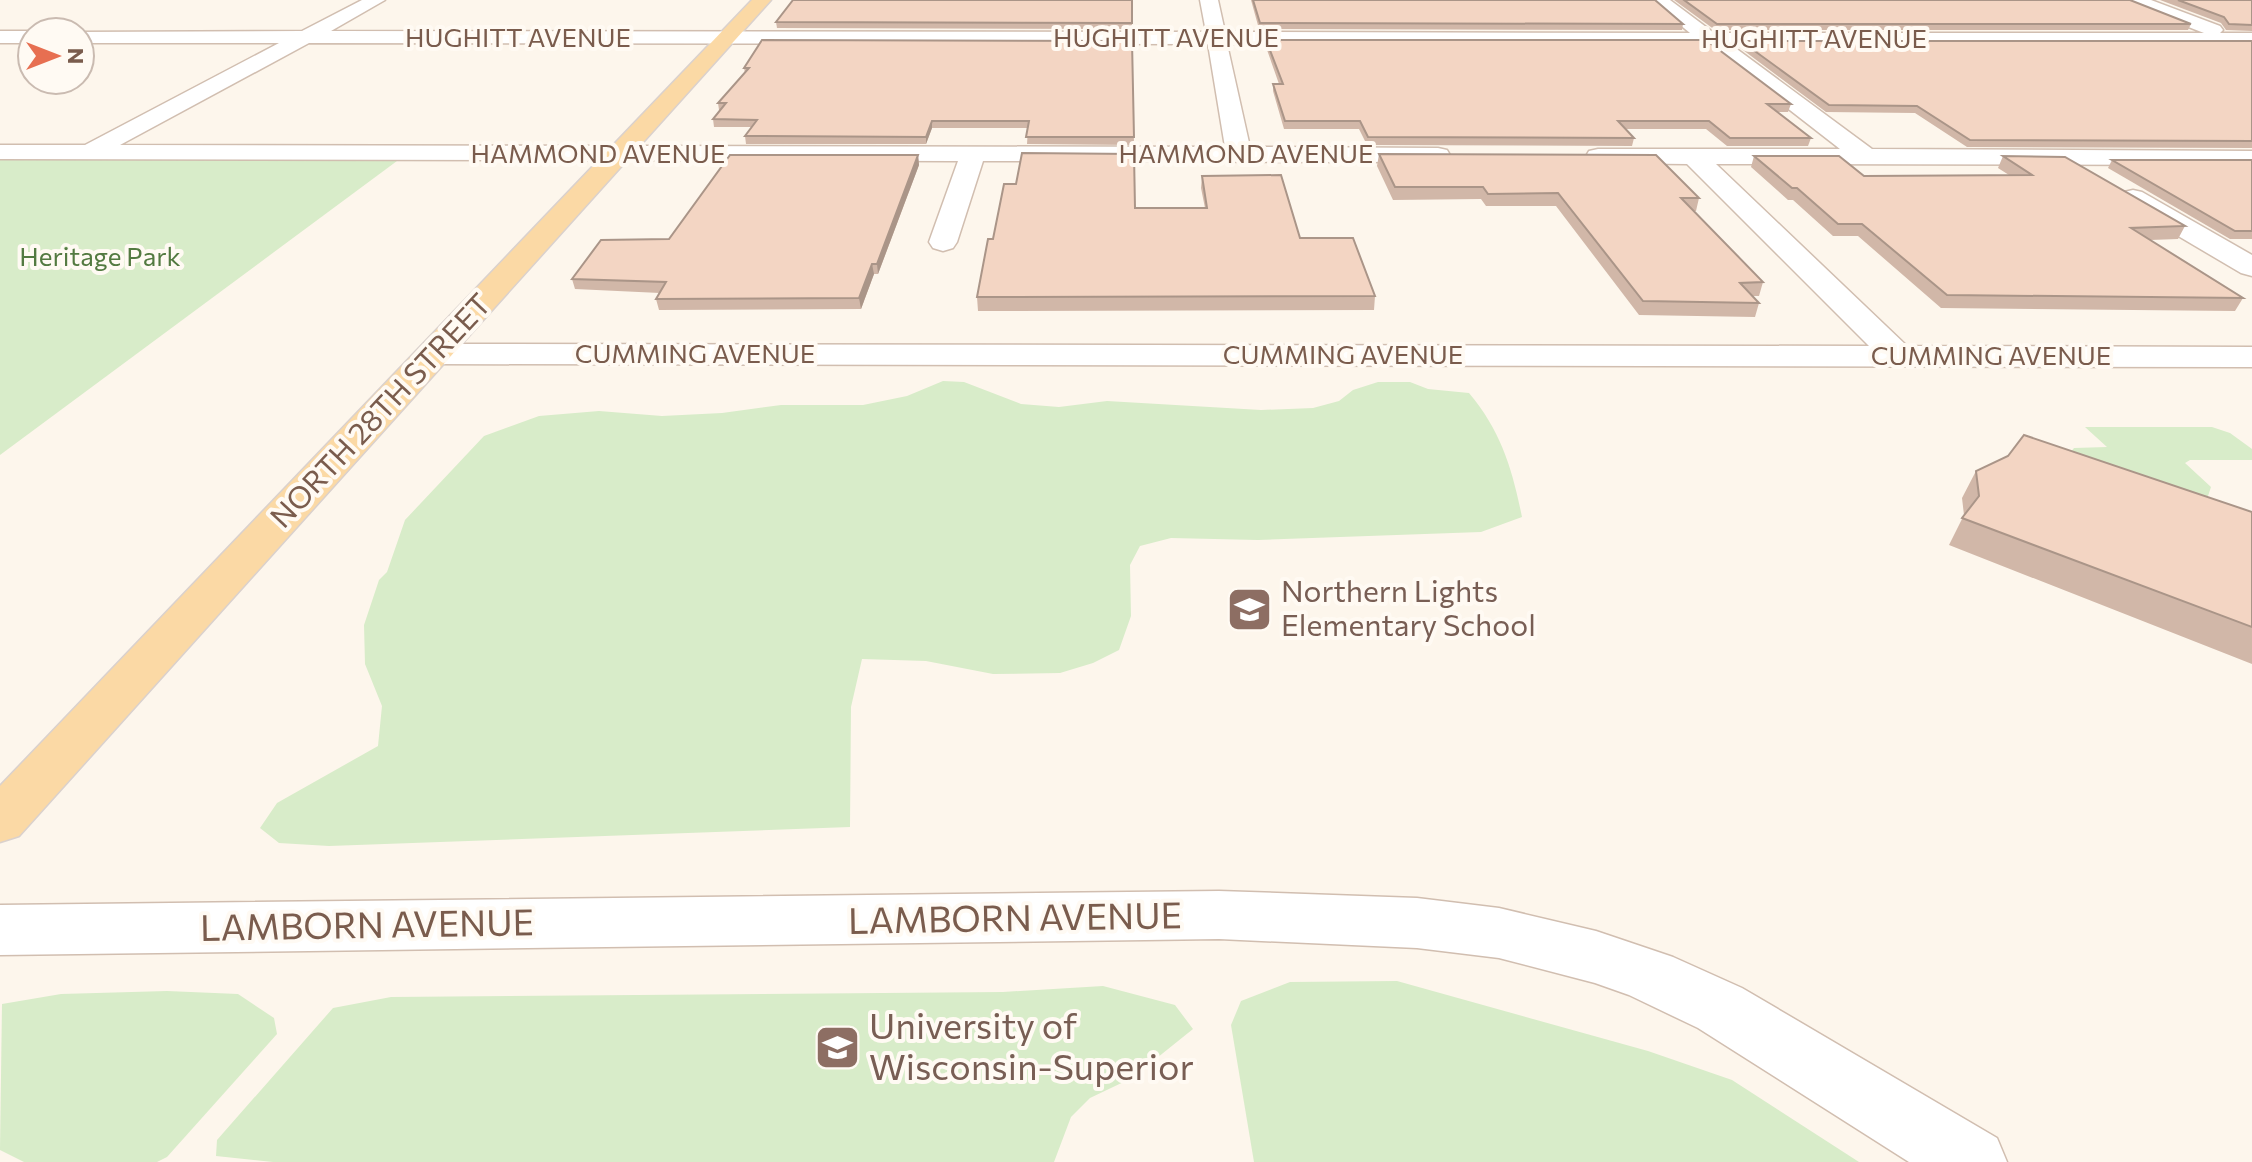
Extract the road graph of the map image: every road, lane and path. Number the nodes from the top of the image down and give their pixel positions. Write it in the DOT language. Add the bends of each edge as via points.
graph roads {
  1 [pos="376,0"];
  2 [pos="762,0"];
  3 [pos="1209,0"];
  4 [pos="1659,0"];
  5 [pos="2135,0"];
  6 [pos="96,37"];
  7 [pos="305,37"];
  8 [pos="726,38"];
  9 [pos="1216,38"];
  10 [pos="1711,39"];
  11 [pos="2247,42"];
  12 [pos="0,152"];
  13 [pos="88,152"];
  14 [pos="621,154"];
  15 [pos="973,154"];
  16 [pos="1239,154"];
  17 [pos="1458,155"];
  18 [pos="1568,156"];
  19 [pos="1693,156"];
  20 [pos="1866,157"];
  21 [pos="2065,157"];
  22 [pos="2252,158"];
  23 [pos="943,242"];
  24 [pos="2252,267"];
  25 [pos="434,354"];
  26 [pos="1897,355"];
  27 [pos="2252,357"];
  28 [pos="0,821"];
  29 [pos="0,930"];
  30 [pos="1972,1162"];
  1 -- 7 [label="street"];
  2 -- 8 [label="main road, NORTH 28TH STREET"];
  3 -- 9 [label="street"];
  4 -- 10 [label="street"];
  5 -- 11 [label="street"];
  6 -- 7 [label="street, HUGHITT AVENUE"];
  7 -- 8 [label="street, HUGHITT AVENUE"];
  7 -- 13 [label="street"];
  8 -- 9 [label="street, HUGHITT AVENUE"];
  8 -- 14 [label="main road, NORTH 28TH STREET"];
  9 -- 10 [label="street, HUGHITT AVENUE"];
  9 -- 16 [label="street"];
  10 -- 11 [label="street, HUGHITT AVENUE"];
  10 -- 20 [label="street"];
  12 -- 13 [label="street, HAMMOND AVENUE"];
  13 -- 14 [label="street, HAMMOND AVENUE"];
  14 -- 15 [label="street, HAMMOND AVENUE"];
  14 -- 25 [label="main road, NORTH 28TH STREET"];
  15 -- 16 [label="street, HAMMOND AVENUE"];
  15 -- 23 [label="street"];
  16 -- 17 [label="street, HAMMOND AVENUE"];
  18 -- 19 [label="street"];
  19 -- 20 [label="street"];
  19 -- 26 [label="street"];
  20 -- 21 [label="street"];
  21 -- 22 [label="street"];
  21 -- 24 [label="street"];
  25 -- 26 [label="street, CUMMING AVENUE"];
  25 -- 28 [label="main road, NORTH 28TH STREET"];
  26 -- 27 [label="street, CUMMING AVENUE"];
  29 -- 30 [label="street, LAMBORN AVENUE" via="1203,915 1417,923 1499,933 1651,976 1720,1008"];
}
